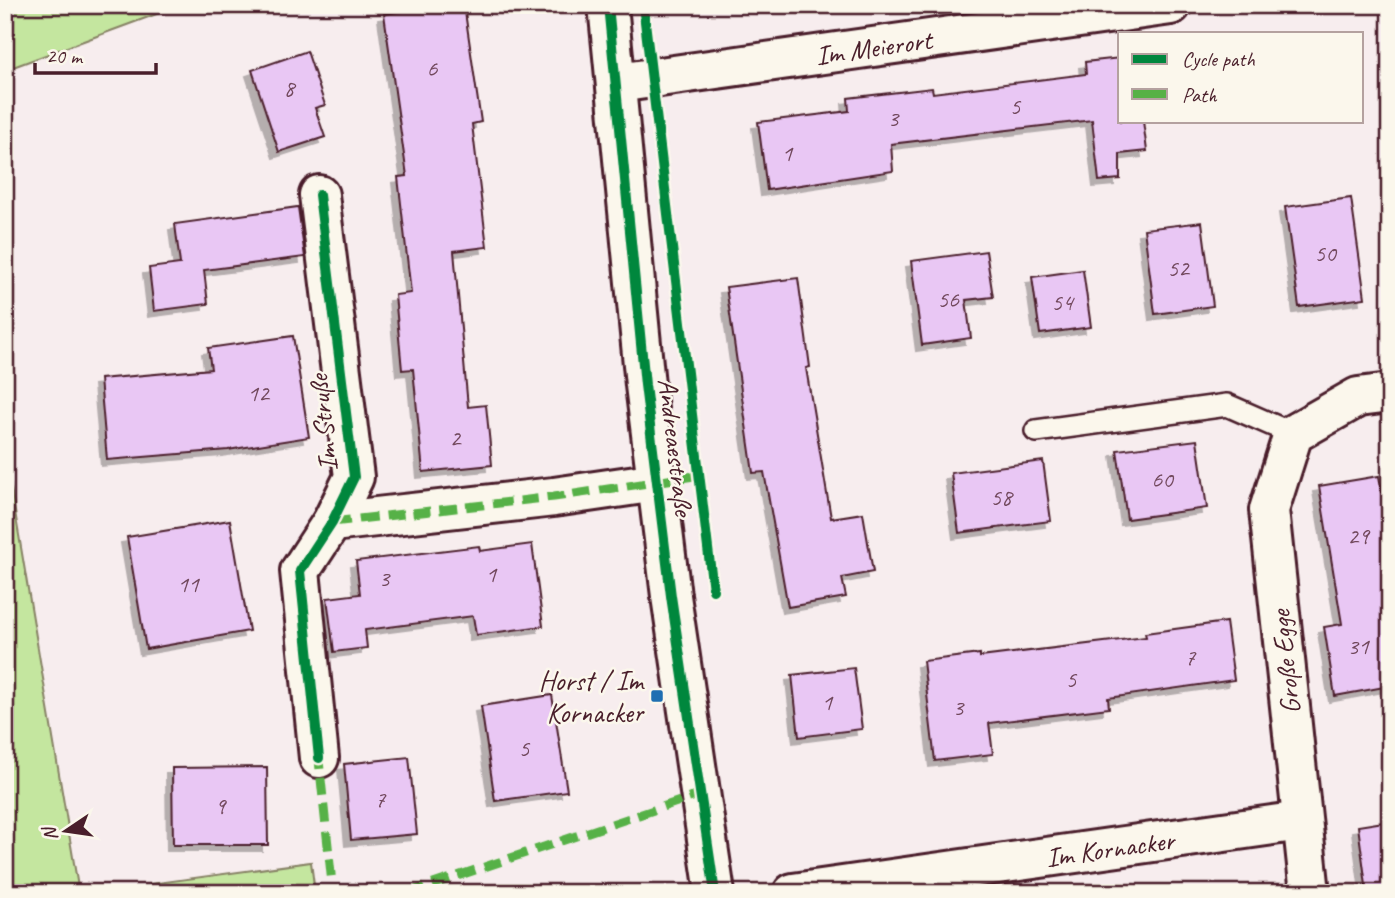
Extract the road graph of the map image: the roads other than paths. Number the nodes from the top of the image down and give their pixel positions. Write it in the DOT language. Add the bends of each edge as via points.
graph roads {
  1 [pos="608,5"];
  2 [pos="1171,5"];
  3 [pos="1001,17"];
  4 [pos="617,83"];
  5 [pos="319,195"];
  6 [pos="1390,393"];
  7 [pos="1035,431"];
  8 [pos="1293,434"];
  9 [pos="657,482"];
  10 [pos="332,523"];
  11 [pos="319,758"];
  12 [pos="1301,821"];
  13 [pos="715,893"];
  14 [pos="793,893"];
  15 [pos="1310,893"];
  1 -- 4 [label="street, Andreaestraße"];
  2 -- 3 [label="street, Im Meierort"];
  3 -- 4 [label="street, Im Meierort"];
  4 -- 9 [label="street, Andreaestraße"];
  5 -- 10 [label="street, Im Struße" via="354,477"];
  6 -- 8 [label="street" via="1358,397"];
  7 -- 8 [label="lane" via="1227,405"];
  8 -- 12 [label="street, Große Egge" via="1269,510"];
  9 -- 10 [label="street"];
  9 -- 13 [label="street, Andreaestraße"];
  10 -- 11 [label="street, Im Struße" via="300,571"];
  12 -- 14 [label="street, Im Kornacker"];
  12 -- 15 [label="street, Große Egge"];
}
